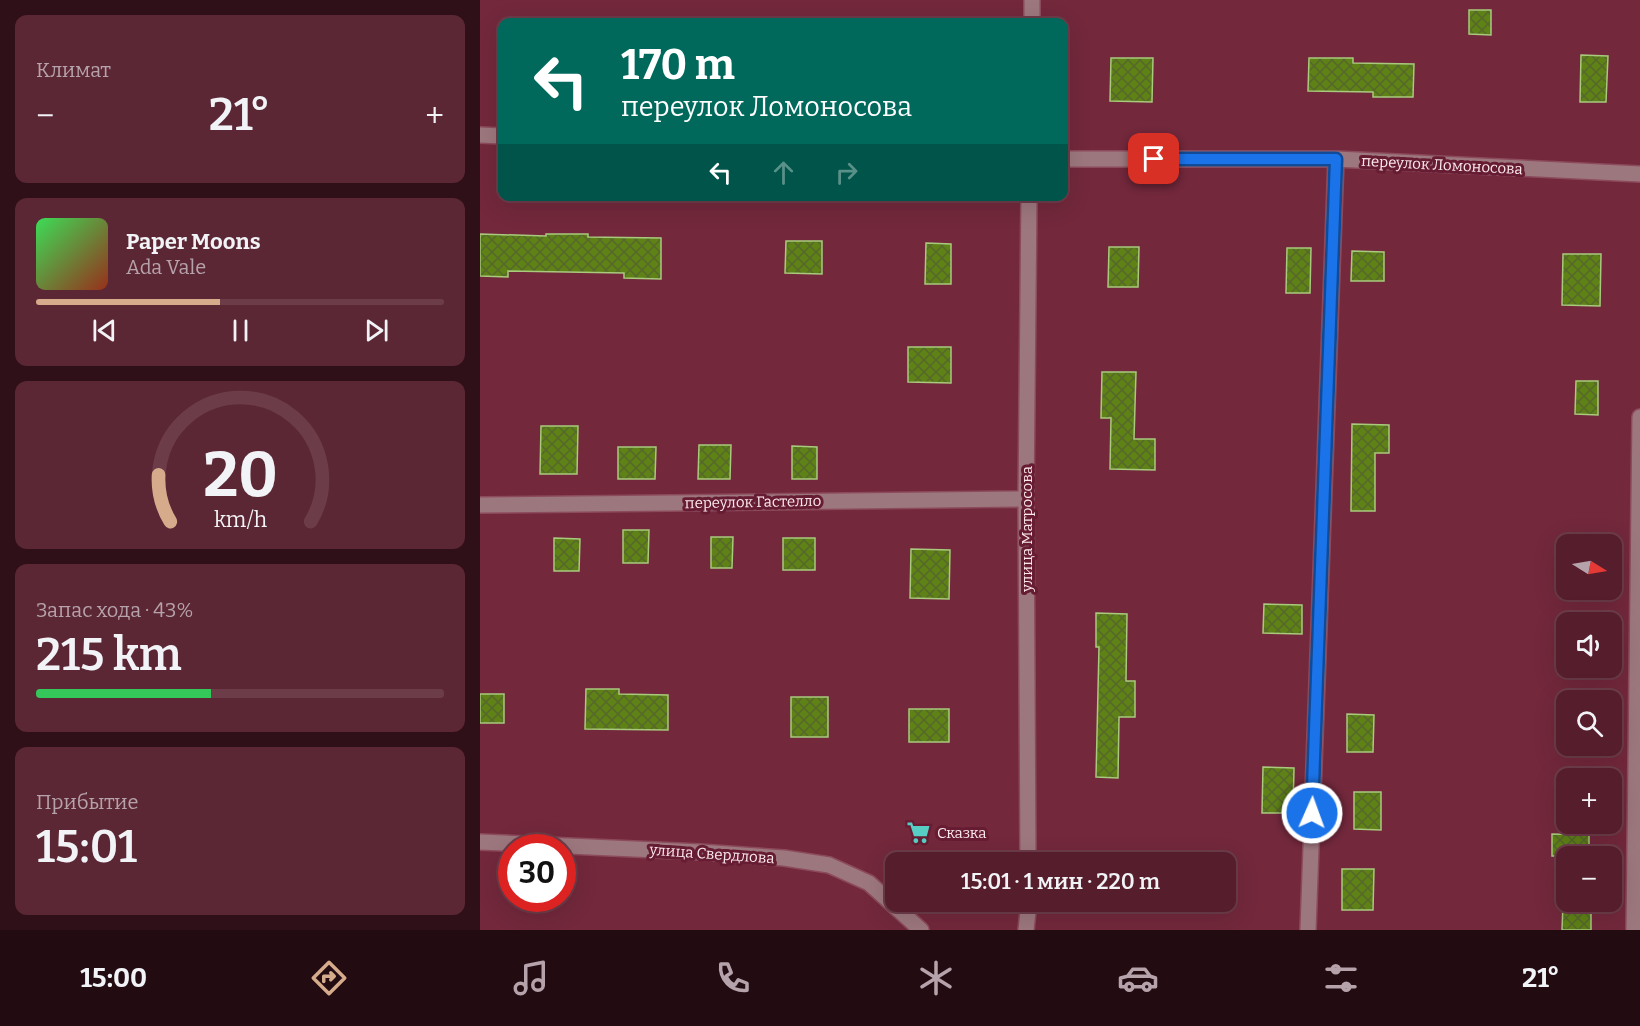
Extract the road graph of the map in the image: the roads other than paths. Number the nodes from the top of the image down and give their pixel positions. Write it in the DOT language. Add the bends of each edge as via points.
graph roads {
  1 [pos="1032,0"];
  2 [pos="1032,18"];
  3 [pos="480,135"];
  4 [pos="498,136"];
  5 [pos="1068,159"];
  6 [pos="1336,159"];
  7 [pos="1640,174"];
  8 [pos="1029,201"];
  9 [pos="1640,417"];
  10 [pos="1026,499"];
  11 [pos="480,505"];
  12 [pos="480,842"];
  13 [pos="1028,852"];
  14 [pos="1028,912"];
  15 [pos="921,930"];
  16 [pos="1026,930"];
  17 [pos="1308,930"];
  18 [pos="1634,930"];
  1 -- 2 [label="street"];
  3 -- 4 [label="street"];
  5 -- 6 [label="street, переулок Ломоносова"];
  6 -- 7 [label="street, переулок Ломоносова"];
  6 -- 17 [label="street"];
  8 -- 10 [label="street, улица Матросова"];
  9 -- 18 [label="street"];
  10 -- 11 [label="street, переулок Гастелло"];
  10 -- 13 [label="street, улица Матросова"];
  12 -- 15 [label="street, улица Свердлова" via="700,852 830,865 869,883"];
  14 -- 16 [label="street"];
}
